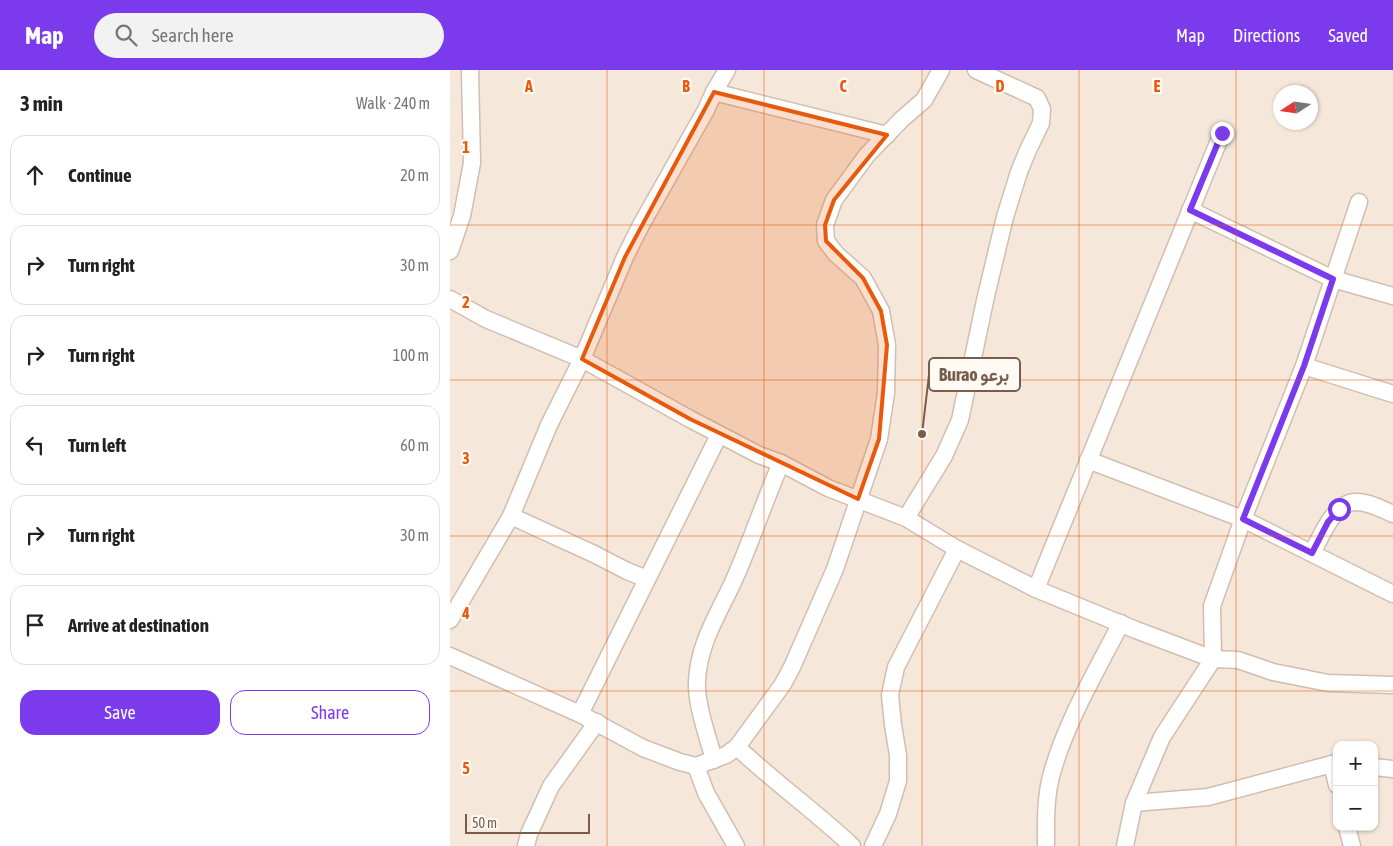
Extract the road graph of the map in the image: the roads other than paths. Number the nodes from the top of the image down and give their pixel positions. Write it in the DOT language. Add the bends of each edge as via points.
graph roads {
  1 [pos="470,70"];
  2 [pos="727,70"];
  3 [pos="941,70"];
  4 [pos="976,70"];
  5 [pos="714,92"];
  6 [pos="1222,133"];
  7 [pos="886,135"];
  8 [pos="1359,202"];
  9 [pos="1190,210"];
  10 [pos="450,251"];
  11 [pos="1333,279"];
  12 [pos="1393,296"];
  13 [pos="450,299"];
  14 [pos="582,359"];
  15 [pos="1304,366"];
  16 [pos="1393,394"];
  17 [pos="719,434"];
  18 [pos="1088,460"];
  19 [pos="781,464"];
  20 [pos="858,499"];
  21 [pos="1393,514"];
  22 [pos="511,516"];
  23 [pos="906,518"];
  24 [pos="1243,519"];
  25 [pos="957,549"];
  26 [pos="1312,553"];
  27 [pos="647,580"];
  28 [pos="1036,589"];
  29 [pos="1393,594"];
  30 [pos="450,620"];
  31 [pos="1120,622"];
  32 [pos="450,656"];
  33 [pos="1213,659"];
  34 [pos="1393,685"];
  35 [pos="580,714"];
  36 [pos="597,722"];
  37 [pos="737,747"];
  38 [pos="714,760"];
  39 [pos="1333,764"];
  40 [pos="696,766"];
  41 [pos="1378,768"];
  42 [pos="1393,769"];
  43 [pos="1134,803"];
  44 [pos="1348,831"];
  45 [pos="526,846"];
  46 [pos="736,846"];
  47 [pos="852,846"];
  48 [pos="873,846"];
  49 [pos="1046,846"];
  50 [pos="1125,846"];
  51 [pos="1352,846"];
  1 -- 10 [label="street" via="472,163 462,216"];
  2 -- 5 [label="street"];
  3 -- 7 [label="street" via="924,100"];
  4 -- 23 [label="street" via="1037,98 1042,109 1041,123 1019,172 1005,217 960,420 944,456"];
  5 -- 7 [label="street"];
  5 -- 14 [label="street" via="625,257"];
  6 -- 9 [label="street"];
  7 -- 20 [label="street" via="866,155 834,200 826,224 826,241 863,278 881,311 887,345 886,393 879,439"];
  8 -- 11 [label="street"];
  9 -- 11 [label="street"];
  9 -- 18 [label="street"];
  11 -- 12 [label="street"];
  11 -- 15 [label="street"];
  13 -- 14 [label="street" via="493,322"];
  14 -- 17 [label="street"];
  14 -- 22 [label="street" via="549,425"];
  15 -- 16 [label="street"];
  15 -- 24 [label="street"];
  17 -- 19 [label="street"];
  17 -- 27 [label="street"];
  18 -- 24 [label="street"];
  18 -- 28 [label="street"];
  19 -- 20 [label="street"];
  19 -- 38 [label="street" via="734,580 708,632 699,663 696,684"];
  20 -- 23 [label="street"];
  20 -- 37 [label="street" via="835,569 792,667"];
  21 -- 26 [label="street" via="1354,502 1339,509 1328,522"];
  22 -- 27 [label="street"];
  22 -- 30 [label="street"];
  23 -- 25 [label="street"];
  24 -- 26 [label="street"];
  24 -- 33 [label="street" via="1212,606"];
  25 -- 28 [label="street"];
  25 -- 48 [label="street" via="896,667 890,695 898,781 888,814"];
  26 -- 29 [label="street"];
  27 -- 35 [label="street"];
  28 -- 31 [label="street"];
  31 -- 33 [label="street"];
  31 -- 49 [label="street" via="1067,730 1051,774 1046,805"];
  32 -- 35 [label="street"];
  33 -- 34 [label="street" via="1238,660 1273,672 1328,683"];
  33 -- 43 [label="street" via="1162,737"];
  35 -- 36 [label="street"];
  36 -- 40 [label="street" via="643,748"];
  36 -- 45 [label="street" via="551,786"];
  37 -- 38 [label="street"];
  37 -- 47 [label="street"];
  38 -- 40 [label="street"];
  39 -- 43 [label="street" via="1208,797"];
  40 -- 46 [label="street" via="706,793"];
  41 -- 42 [label="street"];
  43 -- 50 [label="street"];
  44 -- 51 [label="street"];
}
